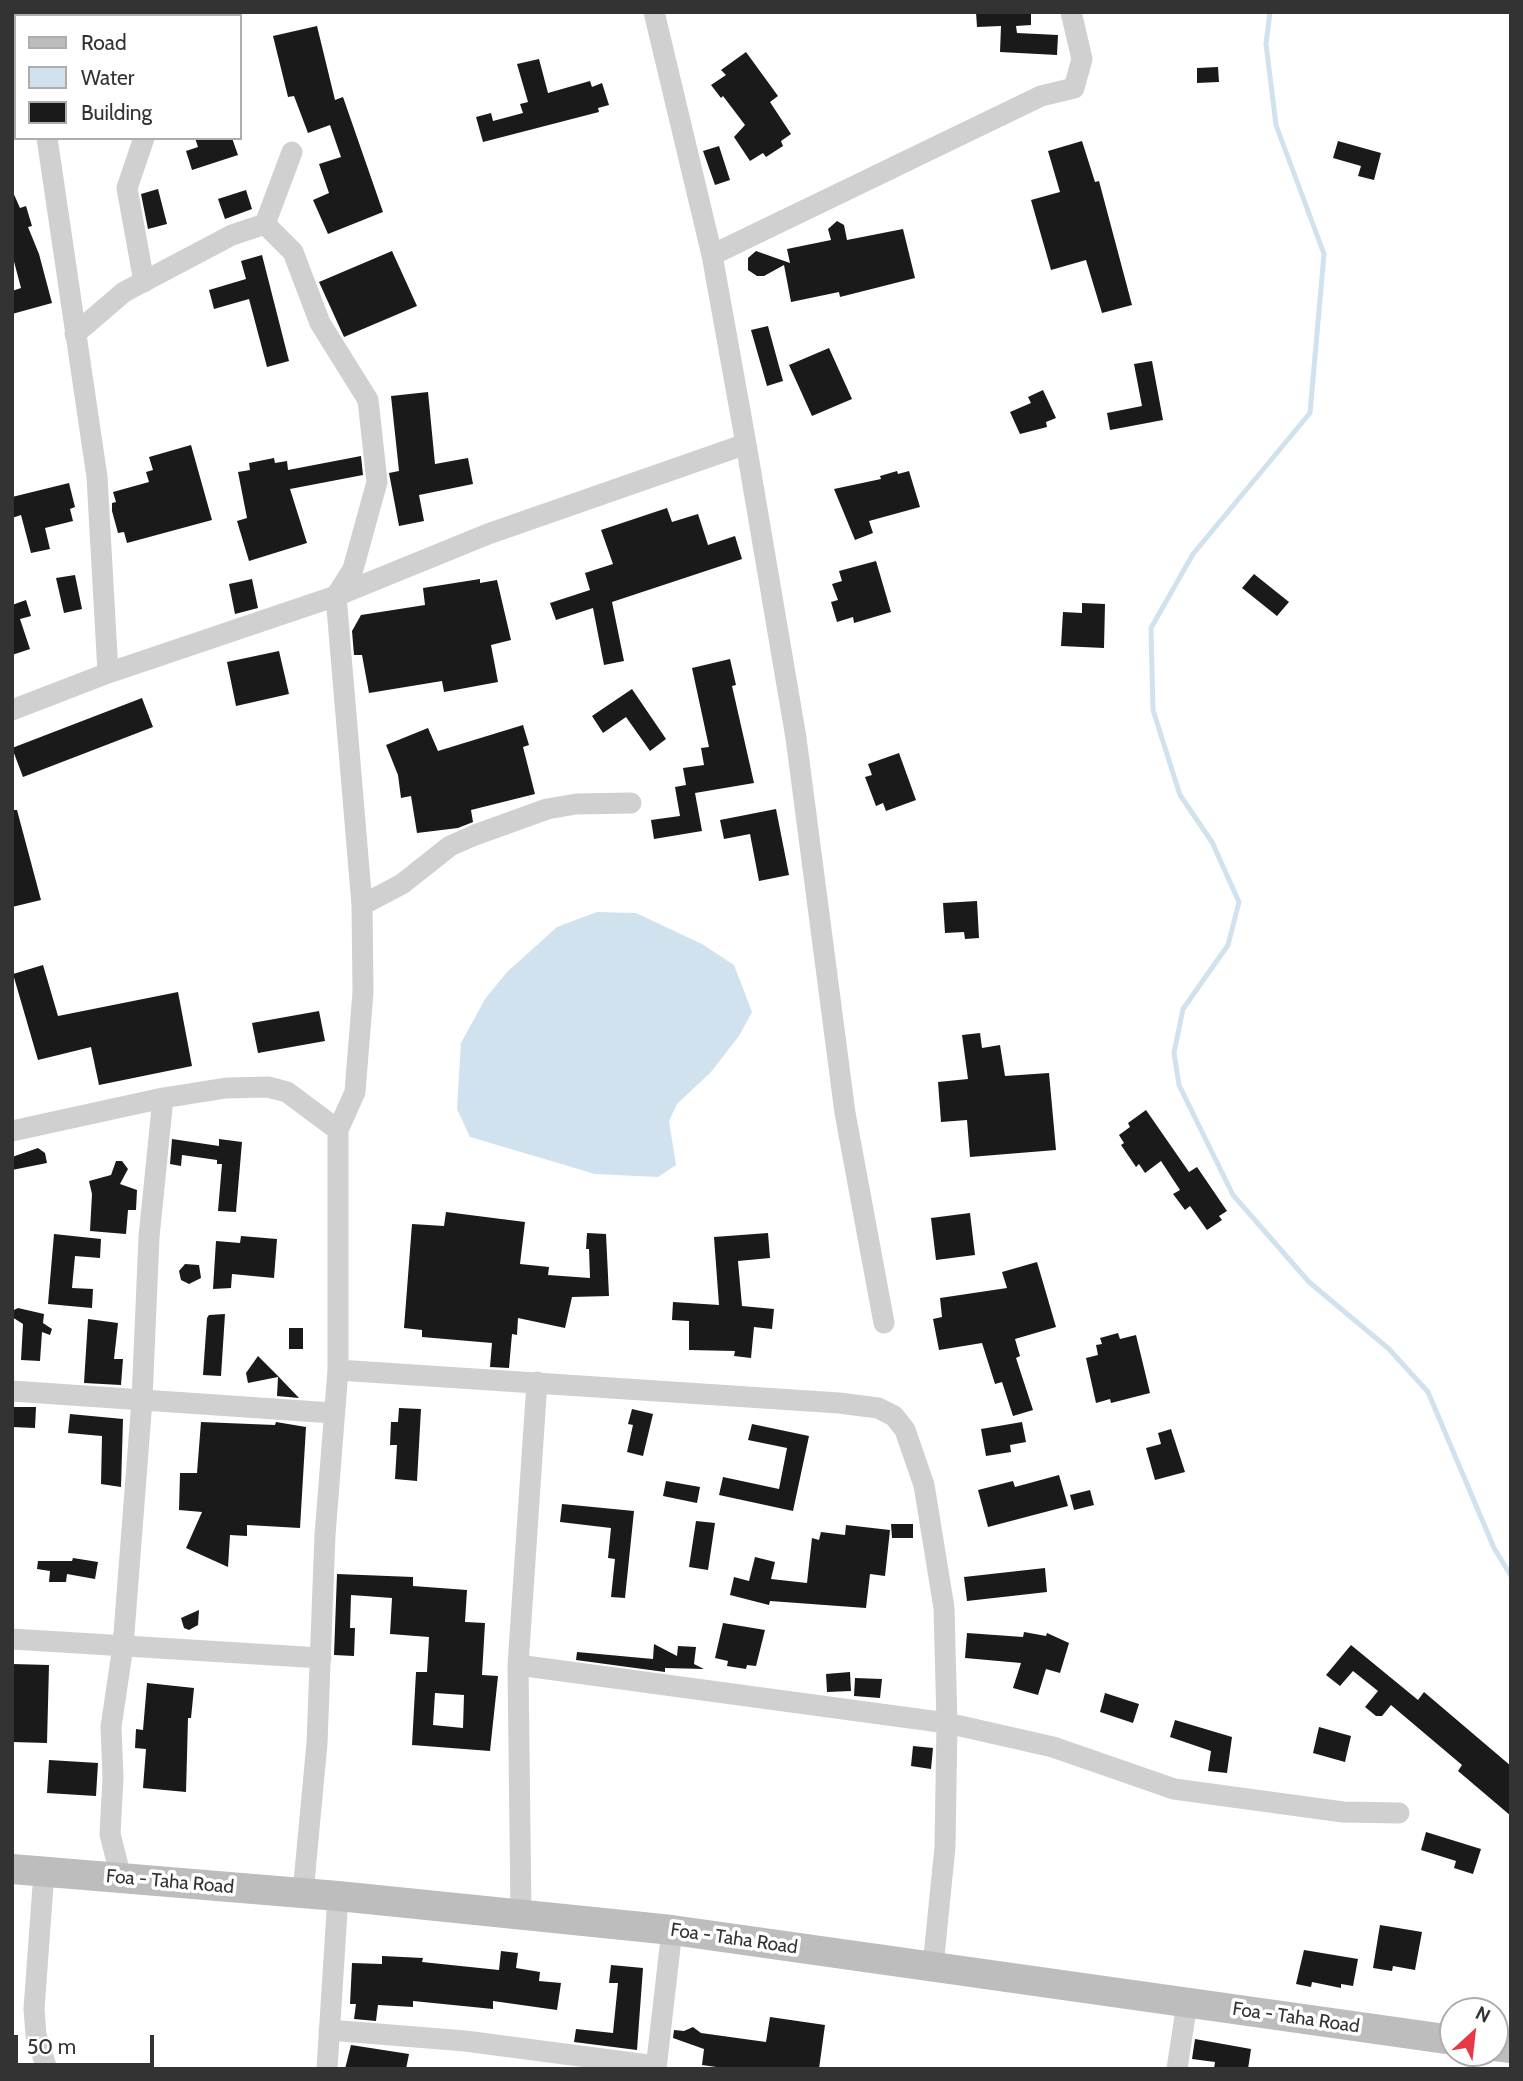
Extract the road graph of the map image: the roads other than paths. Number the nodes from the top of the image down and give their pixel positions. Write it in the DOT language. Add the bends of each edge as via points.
graph roads {
  1 [pos="654,12"];
  2 [pos="1071,12"];
  3 [pos="47,140"];
  4 [pos="143,140"];
  5 [pos="292,152"];
  6 [pos="265,224"];
  7 [pos="712,255"];
  8 [pos="144,282"];
  9 [pos="75,334"];
  10 [pos="746,444"];
  11 [pos="336,596"];
  12 [pos="108,673"];
  13 [pos="12,710"];
  14 [pos="631,803"];
  15 [pos="362,905"];
  16 [pos="163,1098"];
  17 [pos="13,1129"];
  18 [pos="338,1130"];
  19 [pos="884,1323"];
  20 [pos="338,1370"];
  21 [pos="537,1382"];
  22 [pos="12,1391"];
  23 [pos="142,1400"];
  24 [pos="333,1413"];
  25 [pos="12,1639"];
  26 [pos="123,1646"];
  27 [pos="321,1658"];
  28 [pos="519,1665"];
  29 [pos="947,1724"];
  30 [pos="1399,1813"];
  31 [pos="12,1869"];
  32 [pos="44,1872"];
  33 [pos="121,1878"];
  34 [pos="303,1893"];
  35 [pos="338,1896"];
  36 [pos="521,1914"];
  37 [pos="672,1930"];
  38 [pos="933,1966"];
  39 [pos="1187,2003"];
  40 [pos="329,2030"];
  41 [pos="1439,2038"];
  42 [pos="656,2067"];
  43 [pos="47,2069"];
  44 [pos="327,2069"];
  45 [pos="1177,2069"];
  1 -- 7 [label="street"];
  2 -- 7 [label="street" via="1082,59 1074,88 1041,96"];
  3 -- 9 [label="street"];
  4 -- 8 [label="street" via="127,188"];
  5 -- 6 [label="street"];
  6 -- 8 [label="street" via="232,235"];
  6 -- 11 [label="street" via="293,252 320,323 368,400 377,482 353,569"];
  7 -- 10 [label="street"];
  8 -- 9 [label="street" via="124,292"];
  9 -- 12 [label="street" via="97,477"];
  10 -- 11 [label="street" via="488,534"];
  10 -- 19 [label="street" via="796,738 845,1113"];
  11 -- 12 [label="street"];
  11 -- 15 [label="street"];
  12 -- 13 [label="street"];
  14 -- 15 [label="street" via="547,809 475,835 450,846 402,884"];
  15 -- 18 [label="street" via="360,1056 355,1093"];
  16 -- 17 [label="street"];
  16 -- 18 [label="street" via="268,1087 287,1092"];
  16 -- 23 [label="street" via="149,1237"];
  18 -- 20 [label="street"];
  20 -- 21 [label="street"];
  20 -- 24 [label="street"];
  21 -- 28 [label="street"];
  21 -- 29 [label="street" via="839,1403 878,1408 894,1416 905,1430 924,1485 944,1608"];
  22 -- 23 [label="street"];
  23 -- 24 [label="street"];
  23 -- 26 [label="street"];
  24 -- 27 [label="street"];
  25 -- 26 [label="street"];
  26 -- 27 [label="street"];
  26 -- 33 [label="street" via="111,1727 110,1834"];
  27 -- 34 [label="street"];
  28 -- 29 [label="street"];
  28 -- 36 [label="street"];
  29 -- 30 [label="street" via="1053,1747 1174,1789 1343,1812"];
  29 -- 38 [label="street" via="945,1847"];
  31 -- 32 [label="street, Foa - Taha Road"];
  32 -- 33 [label="street, Foa - Taha Road"];
  32 -- 43 [label="street" via="34,2009 36,2035"];
  33 -- 34 [label="street, Foa - Taha Road"];
  34 -- 35 [label="street, Foa - Taha Road"];
  35 -- 36 [label="street, Foa - Taha Road"];
  35 -- 40 [label="street"];
  36 -- 37 [label="street, Foa - Taha Road"];
  37 -- 38 [label="street, Foa - Taha Road"];
  37 -- 42 [label="street"];
  38 -- 39 [label="street, Foa - Taha Road"];
  39 -- 41 [label="street, Foa - Taha Road"];
  39 -- 45 [label="street"];
  40 -- 42 [label="street" via="465,2041"];
  40 -- 44 [label="street"];
}
